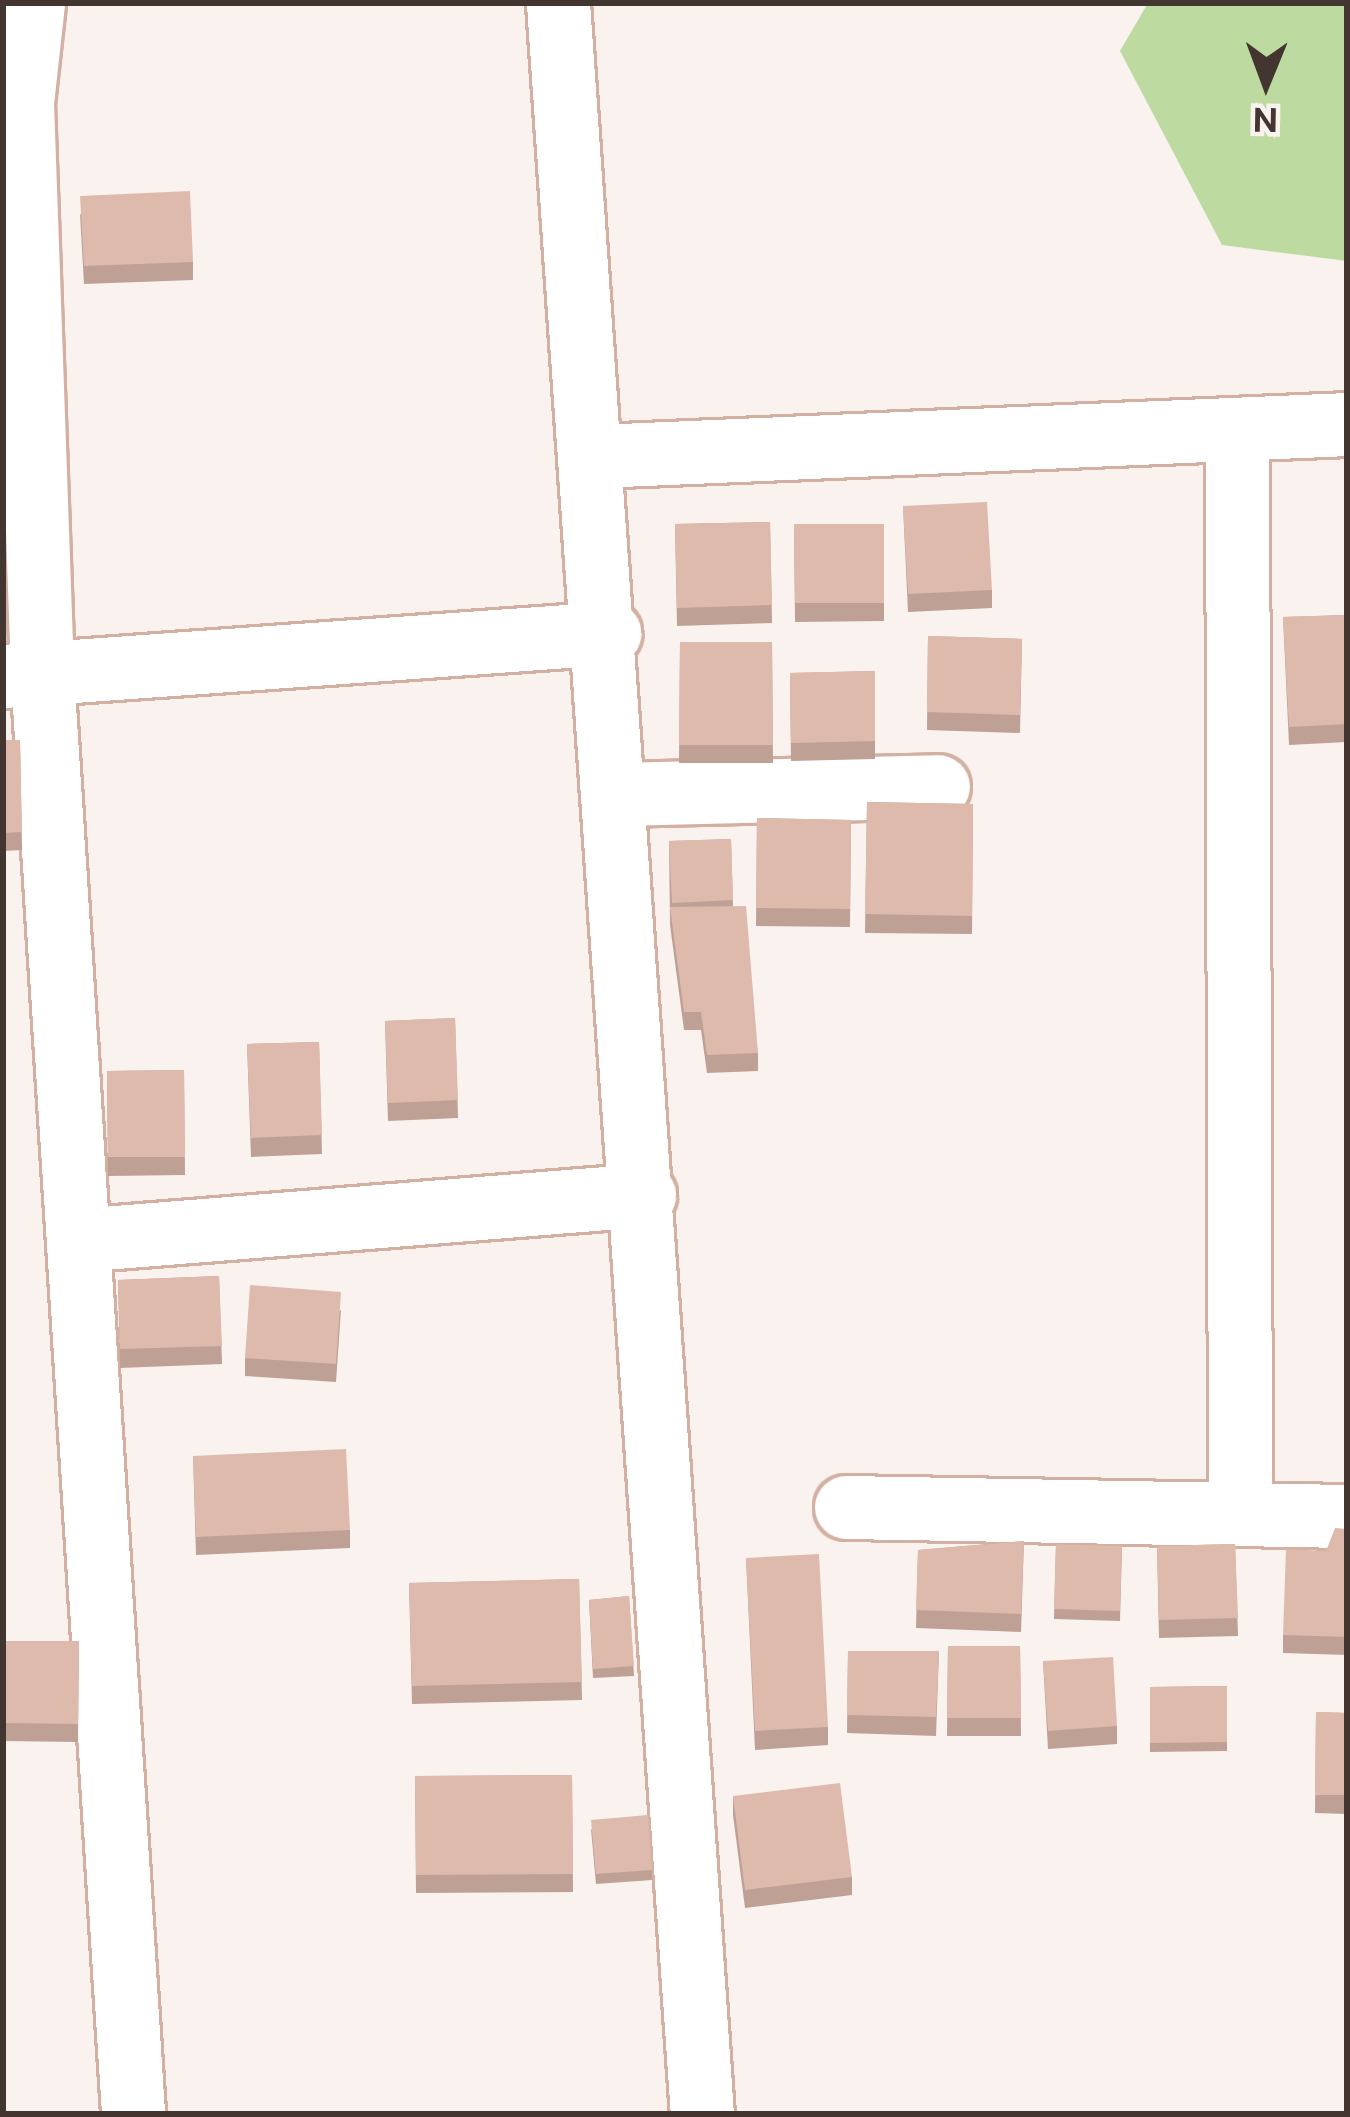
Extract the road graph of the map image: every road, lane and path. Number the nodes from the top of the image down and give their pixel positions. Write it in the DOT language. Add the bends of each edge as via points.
graph roads {
  1 [pos="33,3"];
  2 [pos="558,3"];
  3 [pos="1347,424"];
  4 [pos="1237,429"];
  5 [pos="597,456"];
  6 [pos="608,633"];
  7 [pos="23,675"];
  8 [pos="938,786"];
  9 [pos="619,794"];
  10 [pos="644,1195"];
  11 [pos="78,1240"];
  12 [pos="847,1507"];
  13 [pos="1240,1514"];
  14 [pos="1347,1516"];
  15 [pos="133,2114"];
  16 [pos="702,2114"];
  1 -- 7 [label="street" via="22,103"];
  2 -- 5 [label="street"];
  3 -- 4 [label="street"];
  4 -- 5 [label="street"];
  4 -- 13 [label="street"];
  5 -- 6 [label="street"];
  6 -- 7 [label="street"];
  6 -- 9 [label="street"];
  7 -- 11 [label="street"];
  8 -- 9 [label="street"];
  9 -- 10 [label="street"];
  10 -- 11 [label="street"];
  10 -- 16 [label="street"];
  11 -- 15 [label="street"];
  12 -- 13 [label="street"];
  13 -- 14 [label="street"];
}
